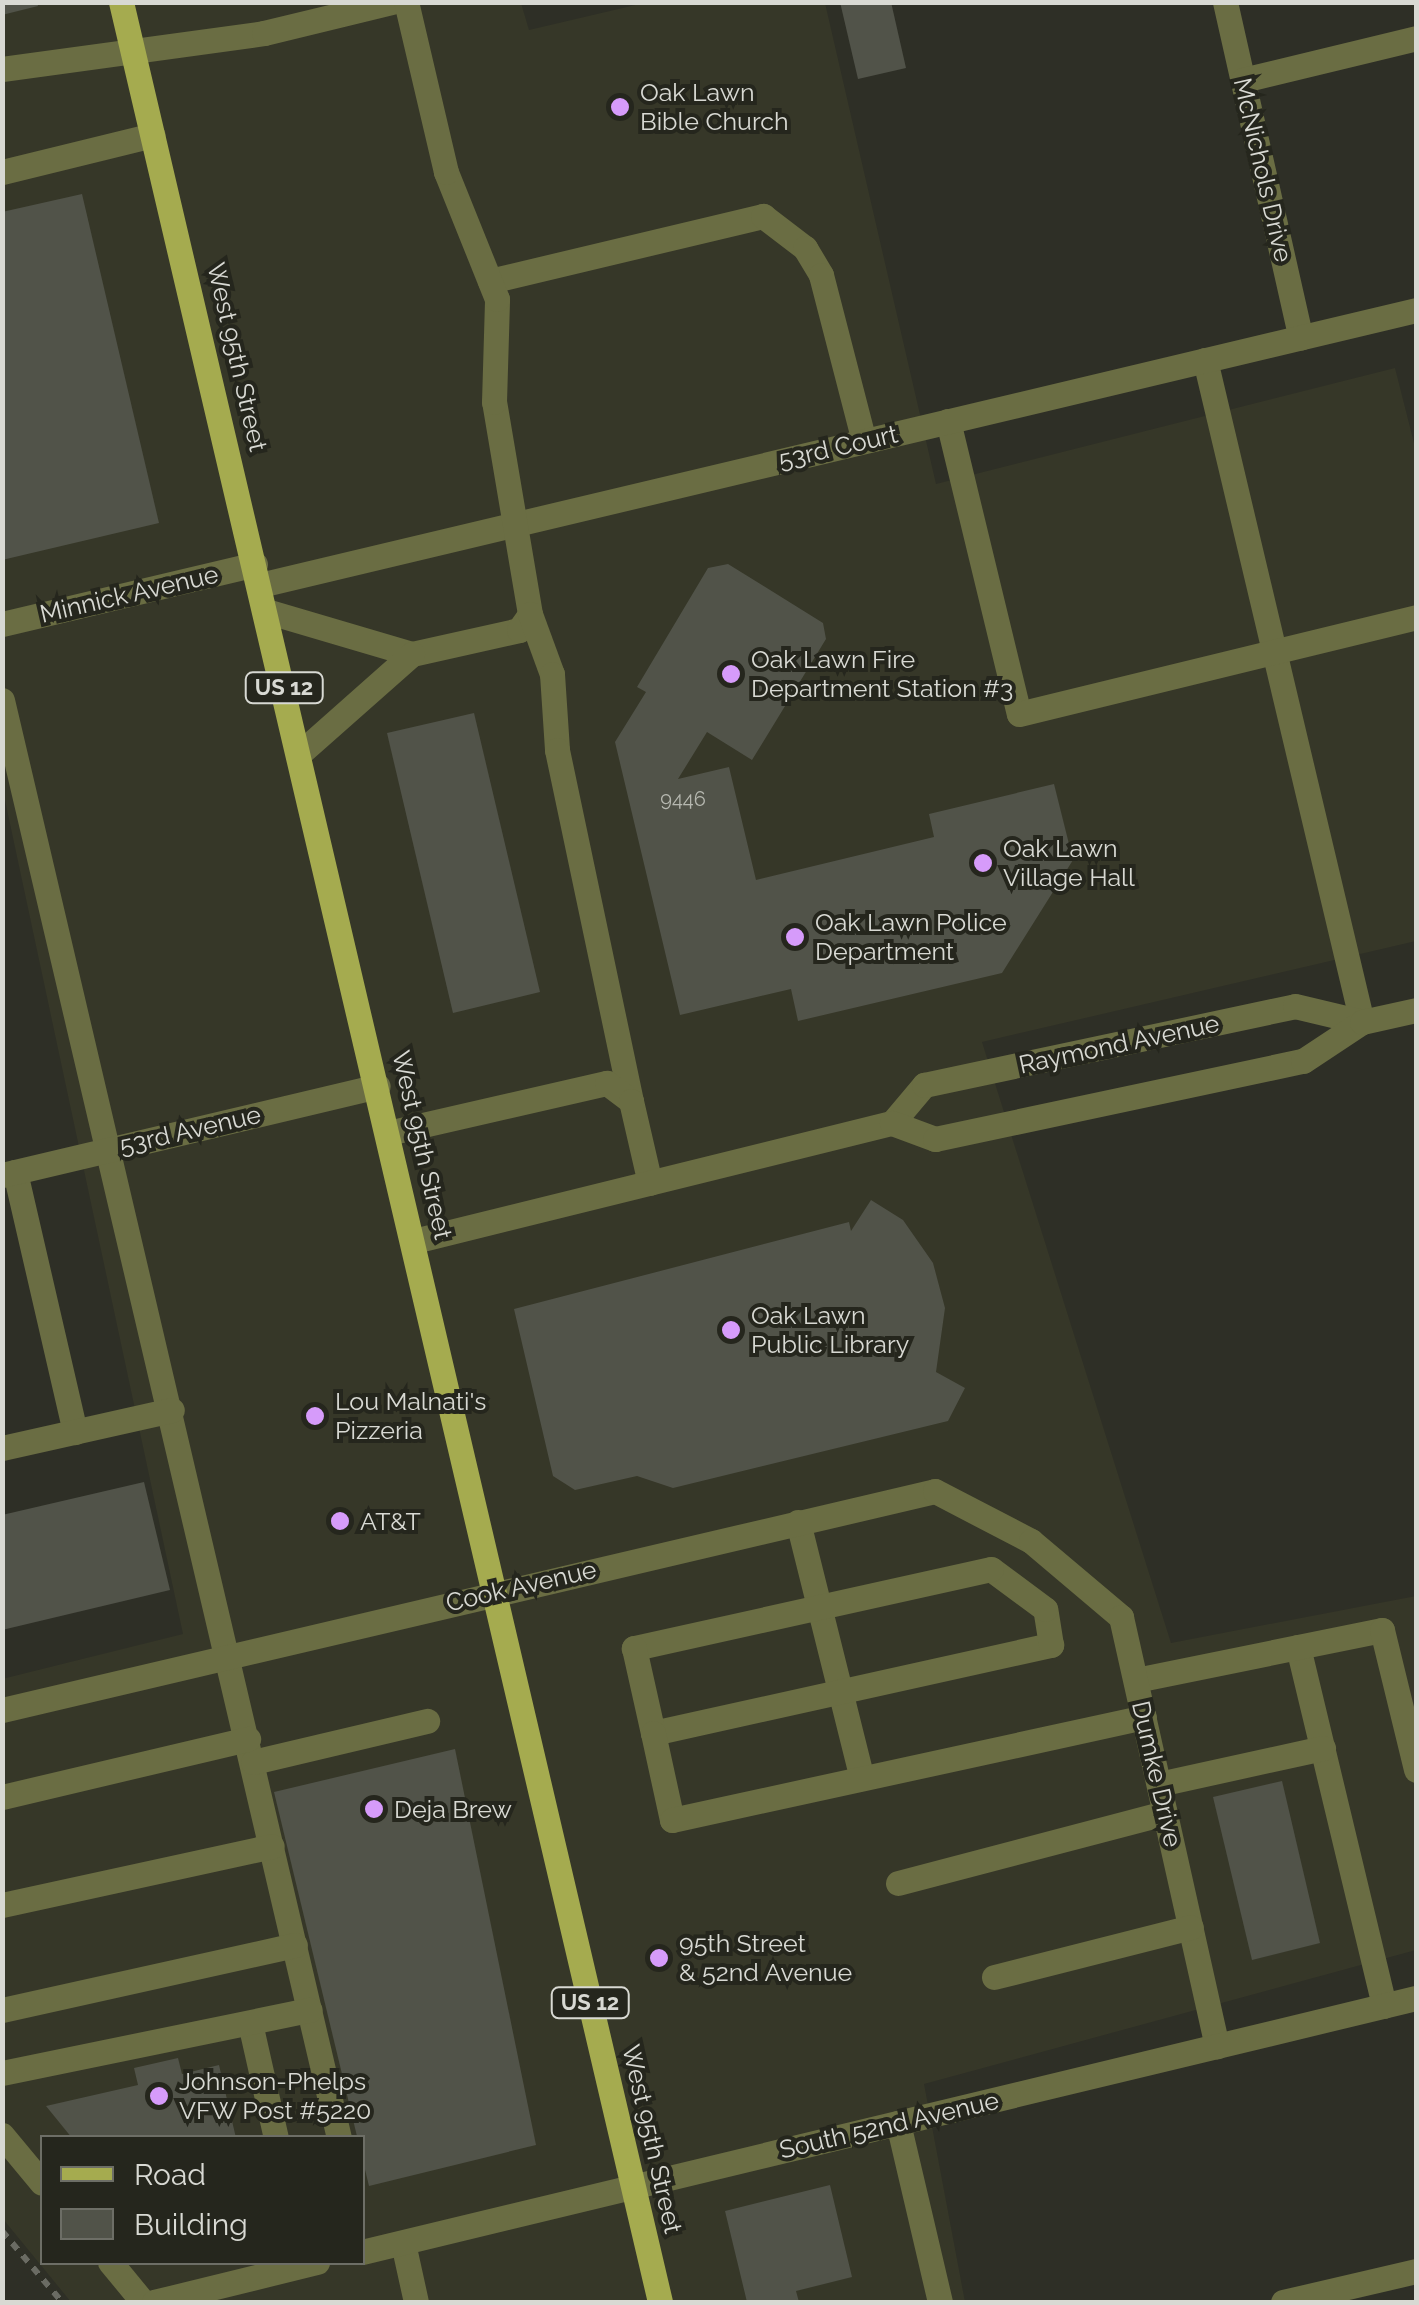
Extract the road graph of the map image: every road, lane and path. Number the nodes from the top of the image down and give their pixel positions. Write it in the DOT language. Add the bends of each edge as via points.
graph roads {
  1 [pos="121,2"];
  2 [pos="392,2"];
  3 [pos="406,2"];
  4 [pos="1225,2"];
  5 [pos="1416,38"];
  6 [pos="134,54"];
  7 [pos="2,69"];
  8 [pos="1243,80"];
  9 [pos="153,135"];
  10 [pos="2,172"];
  11 [pos="490,281"];
  12 [pos="1416,310"];
  13 [pos="1301,338"];
  14 [pos="1205,360"];
  15 [pos="948,421"];
  16 [pos="864,441"];
  17 [pos="509,526"];
  18 [pos="257,574"];
  19 [pos="266,611"];
  20 [pos="530,614"];
  21 [pos="1416,617"];
  22 [pos="2,624"];
  23 [pos="1274,653"];
  24 [pos="412,654"];
  25 [pos="2,700"];
  26 [pos="299,754"];
  27 [pos="1416,1010"];
  28 [pos="1362,1022"];
  29 [pos="378,1086"];
  30 [pos="631,1101"];
  31 [pos="892,1122"];
  32 [pos="388,1132"];
  33 [pos="112,1148"];
  34 [pos="9,1174"];
  35 [pos="650,1182"];
  36 [pos="414,1242"];
  37 [pos="172,1410"];
  38 [pos="75,1432"];
  39 [pos="2,1448"];
  40 [pos="798,1522"];
  41 [pos="1031,1540"];
  42 [pos="495,1592"];
  43 [pos="819,1607"];
  44 [pos="1298,1647"];
  45 [pos="228,1654"];
  46 [pos="1136,1680"];
  47 [pos="840,1692"];
  48 [pos="2,1710"];
  49 [pos="1144,1717"];
  50 [pos="428,1722"];
  51 [pos="653,1734"];
  52 [pos="1323,1748"];
  53 [pos="250,1751"];
  54 [pos="1416,1770"];
  55 [pos="862,1778"];
  56 [pos="1159,1784"];
  57 [pos="2,1797"];
  58 [pos="1165,1813"];
  59 [pos="272,1846"];
  60 [pos="898,1883"];
  61 [pos="2,1905"];
  62 [pos="1191,1928"];
  63 [pos="295,1944"];
  64 [pos="994,1977"];
  65 [pos="1416,1998"];
  66 [pos="1384,2006"];
  67 [pos="2,2010"];
  68 [pos="310,2010"];
  69 [pos="250,2023"];
  70 [pos="1217,2046"];
  71 [pos="2,2072"];
  72 [pos="898,2123"];
  73 [pos="2,2135"];
  74 [pos="275,2135"];
  75 [pos="338,2135"];
  76 [pos="40,2181"];
  77 [pos="633,2186"];
  78 [pos="2,2231"];
  79 [pos="402,2243"];
  80 [pos="365,2248"];
  81 [pos="113,2265"];
  82 [pos="301,2265"];
  83 [pos="1416,2270"];
  84 [pos="62,2302"];
  85 [pos="144,2302"];
  86 [pos="154,2302"];
  87 [pos="416,2302"];
  88 [pos="660,2302"];
  89 [pos="940,2302"];
  90 [pos="1283,2302"];
  1 -- 6 [label="main road, West 95th Street / US 12"];
  2 -- 6 [label="street"];
  3 -- 11 [label="street" via="446,172"];
  4 -- 8 [label="street, McNichols Drive"];
  5 -- 8 [label="street"];
  6 -- 7 [label="street"];
  6 -- 9 [label="main road, West 95th Street / US 12"];
  8 -- 13 [label="street, McNichols Drive"];
  9 -- 10 [label="street"];
  9 -- 18 [label="main road, West 95th Street / US 12"];
  11 -- 16 [label="street" via="763,216 805,248 821,275"];
  11 -- 17 [label="street"];
  12 -- 13 [label="street, 53rd Court"];
  13 -- 14 [label="street, 53rd Court"];
  14 -- 15 [label="street, 53rd Court"];
  14 -- 23 [label="street"];
  15 -- 16 [label="street, 53rd Court"];
  15 -- 23 [label="street" via="1019,714"];
  16 -- 17 [label="street, 53rd Court"];
  17 -- 18 [label="street, 53rd Court"];
  17 -- 20 [label="street"];
  18 -- 19 [label="main road, West 95th Street / US 12"];
  18 -- 22 [label="street, Minnick Avenue"];
  19 -- 24 [label="street"];
  19 -- 26 [label="main road, West 95th Street / US 12"];
  20 -- 24 [label="street" via="519,630"];
  20 -- 30 [label="street" via="552,674 557,750"];
  21 -- 23 [label="street"];
  23 -- 28 [label="street"];
  24 -- 26 [label="street"];
  25 -- 33 [label="street"];
  26 -- 29 [label="main road, West 95th Street / US 12"];
  27 -- 28 [label="street, Raymond Avenue"];
  28 -- 31 [label="street, Raymond Avenue" via="1303,1062 935,1139"];
  28 -- 31 [label="street, Raymond Avenue" via="1295,1006 924,1085"];
  29 -- 32 [label="main road, West 95th Street / US 12"];
  29 -- 33 [label="street, 53rd Avenue"];
  30 -- 32 [label="street" via="607,1083"];
  30 -- 35 [label="street"];
  31 -- 35 [label="street"];
  32 -- 36 [label="main road, West 95th Street / US 12"];
  33 -- 34 [label="street, 53rd Avenue"];
  33 -- 37 [label="street"];
  34 -- 38 [label="street"];
  35 -- 36 [label="street"];
  36 -- 42 [label="main road, West 95th Street / US 12"];
  37 -- 38 [label="street"];
  37 -- 45 [label="street"];
  38 -- 39 [label="street"];
  40 -- 41 [label="street, Cook Avenue" via="935,1491"];
  40 -- 42 [label="street, Cook Avenue"];
  40 -- 43 [label="street"];
  41 -- 46 [label="street, Dumke Drive" via="1121,1618"];
  42 -- 45 [label="street, Cook Avenue"];
  42 -- 77 [label="main road, West 95th Street / US 12"];
  43 -- 47 [label="street"];
  43 -- 47 [label="street" via="990,1569 1045,1609 1051,1645"];
  43 -- 51 [label="street" via="634,1648"];
  44 -- 46 [label="street"];
  44 -- 52 [label="street"];
  44 -- 54 [label="street" via="1382,1630"];
  45 -- 48 [label="street, Cook Avenue"];
  45 -- 53 [label="street"];
  46 -- 49 [label="street, Dumke Drive"];
  47 -- 51 [label="street"];
  47 -- 55 [label="street"];
  49 -- 55 [label="street"];
  49 -- 56 [label="street, Dumke Drive"];
  50 -- 53 [label="street"];
  51 -- 55 [label="street" via="672,1820"];
  52 -- 56 [label="street"];
  52 -- 66 [label="street"];
  53 -- 57 [label="street"];
  53 -- 59 [label="street"];
  56 -- 58 [label="street, Dumke Drive"];
  58 -- 60 [label="street"];
  58 -- 62 [label="street, Dumke Drive"];
  59 -- 61 [label="street"];
  59 -- 63 [label="street"];
  62 -- 64 [label="street"];
  62 -- 70 [label="street, Dumke Drive"];
  63 -- 67 [label="street"];
  63 -- 68 [label="street"];
  65 -- 66 [label="street, South 52nd Avenue"];
  66 -- 70 [label="street, South 52nd Avenue"];
  68 -- 69 [label="street"];
  68 -- 75 [label="street"];
  69 -- 71 [label="street"];
  69 -- 74 [label="street"];
  70 -- 72 [label="street, South 52nd Avenue"];
  72 -- 77 [label="street, South 52nd Avenue"];
  72 -- 89 [label="street"];
  73 -- 76 [label="street"];
  77 -- 79 [label="street, South 52nd Avenue"];
  77 -- 88 [label="main road, West 95th Street / US 12"];
  78 -- 84 [label="path"];
  79 -- 80 [label="street, South 52nd Avenue"];
  79 -- 87 [label="street"];
  81 -- 85 [label="street"];
  82 -- 86 [label="street"];
  83 -- 90 [label="street"];
}
